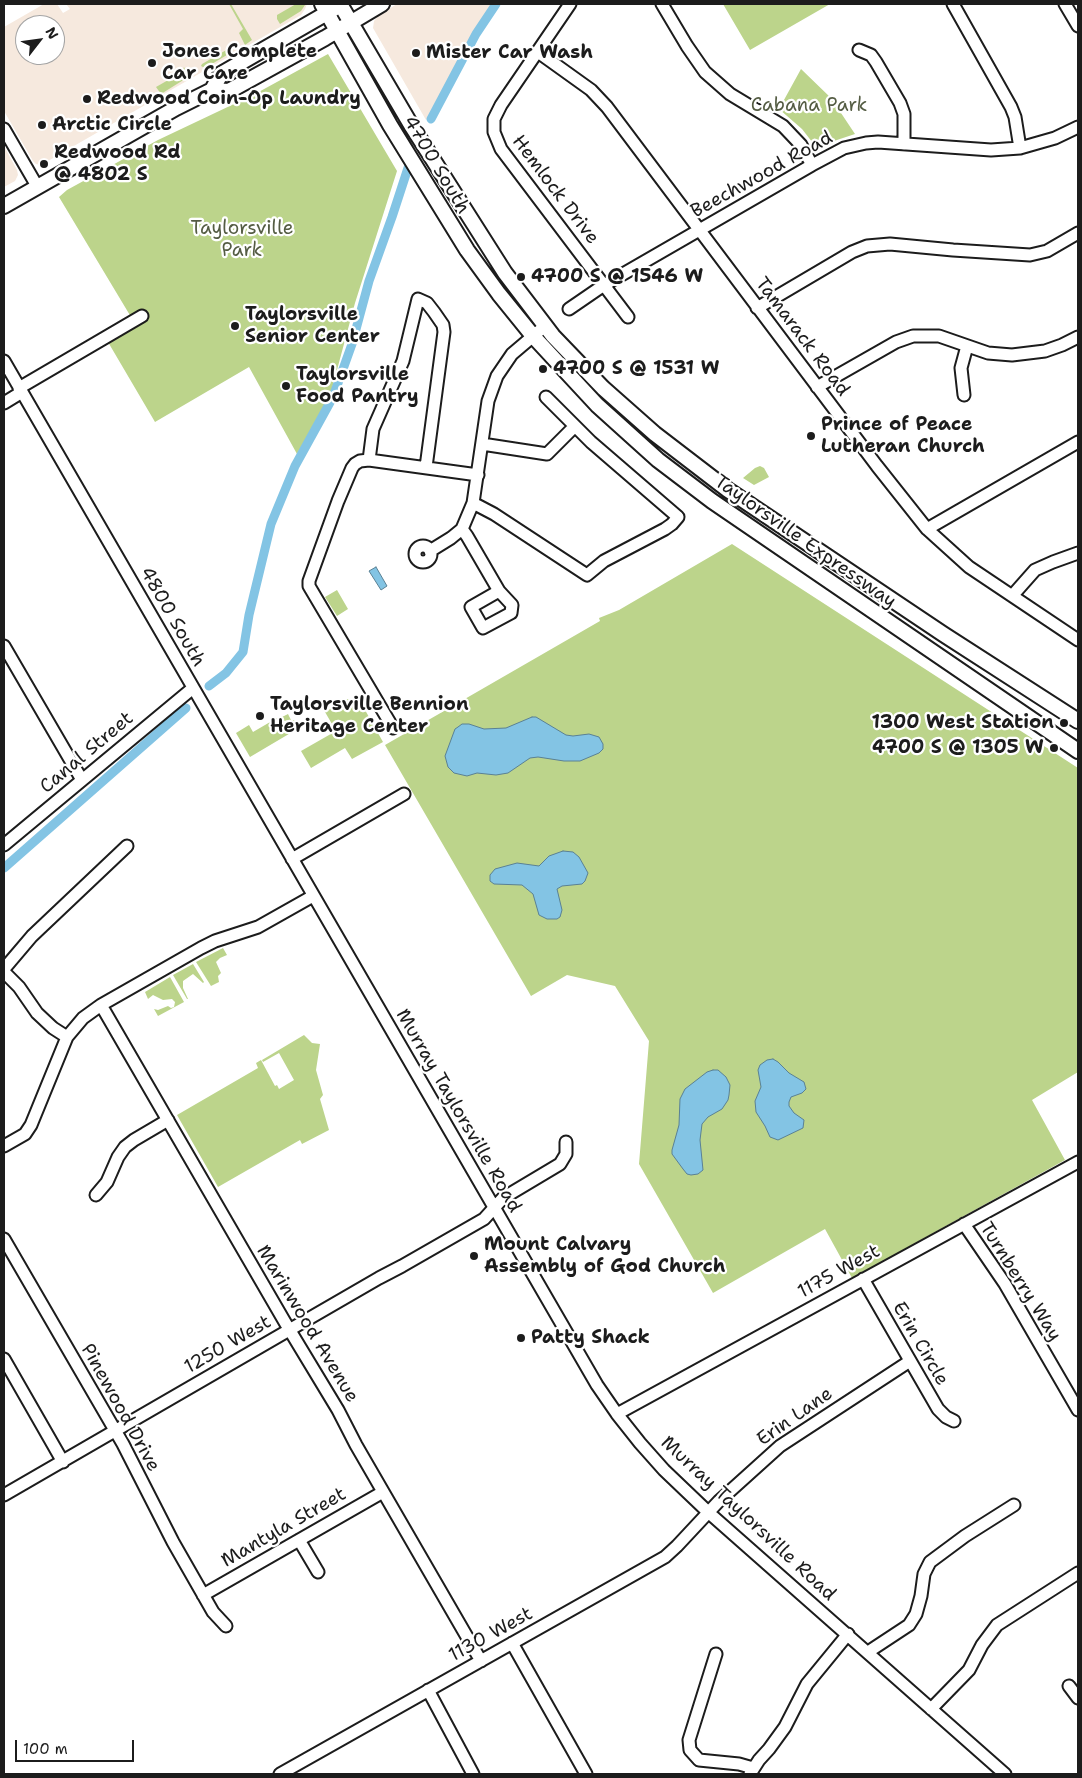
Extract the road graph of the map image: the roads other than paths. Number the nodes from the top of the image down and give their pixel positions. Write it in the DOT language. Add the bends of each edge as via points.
graph roads {
  1 [pos="341,4"];
  2 [pos="382,4"];
  3 [pos="570,4"];
  4 [pos="662,4"];
  5 [pos="953,4"];
  6 [pos="1066,4"];
  7 [pos="324,8"];
  8 [pos="350,23"];
  9 [pos="1078,26"];
  10 [pos="336,31"];
  11 [pos="860,50"];
  12 [pos="538,52"];
  13 [pos="212,90"];
  14 [pos="1078,127"];
  15 [pos="4,129"];
  16 [pos="904,144"];
  17 [pos="1020,148"];
  18 [pos="812,164"];
  19 [pos="37,186"];
  20 [pos="4,206"];
  21 [pos="699,230"];
  22 [pos="1078,233"];
  23 [pos="604,285"];
  24 [pos="757,308"];
  25 [pos="569,309"];
  26 [pos="142,316"];
  27 [pos="628,317"];
  28 [pos="545,326"];
  29 [pos="533,336"];
  30 [pos="1078,338"];
  31 [pos="967,346"];
  32 [pos="4,361"];
  33 [pos="818,387"];
  34 [pos="21,390"];
  35 [pos="964,395"];
  36 [pos="546,397"];
  37 [pos="4,403"];
  38 [pos="575,426"];
  39 [pos="1078,442"];
  40 [pos="482,444"];
  41 [pos="369,460"];
  42 [pos="426,467"];
  43 [pos="478,475"];
  44 [pos="473,503"];
  45 [pos="462,529"];
  46 [pos="927,530"];
  47 [pos="430,551"];
  48 [pos="1078,553"];
  49 [pos="499,592"];
  50 [pos="1012,596"];
  51 [pos="1078,640"];
  52 [pos="4,646"];
  53 [pos="193,688"];
  54 [pos="1078,721"];
  55 [pos="393,728"];
  56 [pos="1078,751"];
  57 [pos="82,780"];
  58 [pos="404,794"];
  59 [pos="4,844"];
  60 [pos="127,846"];
  61 [pos="292,859"];
  62 [pos="313,896"];
  63 [pos="4,971"];
  64 [pos="101,1005"];
  65 [pos="67,1037"];
  66 [pos="168,1120"];
  67 [pos="566,1142"];
  68 [pos="4,1146"];
  69 [pos="1078,1162"];
  70 [pos="96,1195"];
  71 [pos="494,1207"];
  72 [pos="964,1224"];
  73 [pos="4,1239"];
  74 [pos="863,1279"];
  75 [pos="290,1329"];
  76 [pos="4,1359"];
  77 [pos="910,1361"];
  78 [pos="1078,1410"];
  79 [pos="617,1414"];
  80 [pos="954,1420"];
  81 [pos="115,1431"];
  82 [pos="63,1462"];
  83 [pos="383,1492"];
  84 [pos="4,1495"];
  85 [pos="1014,1505"];
  86 [pos="708,1512"];
  87 [pos="299,1540"];
  88 [pos="318,1572"];
  89 [pos="1078,1573"];
  90 [pos="203,1595"];
  91 [pos="226,1626"];
  92 [pos="848,1634"];
  93 [pos="512,1643"];
  94 [pos="868,1652"];
  95 [pos="716,1654"];
  96 [pos="481,1661"];
  97 [pos="1069,1686"];
  98 [pos="428,1690"];
  99 [pos="1078,1698"];
  100 [pos="931,1709"];
  101 [pos="752,1771"];
  102 [pos="280,1774"];
  103 [pos="473,1774"];
  104 [pos="586,1774"];
  105 [pos="1005,1774"];
  1 -- 7 [label="main road"];
  1 -- 8 [label="main road, 4700 South"];
  2 -- 8 [label="main road"];
  3 -- 12 [label="street, Hemlock Drive"];
  4 -- 18 [label="street" via="705,72 730,94 783,126 801,144"];
  5 -- 17 [label="street" via="1011,107"];
  6 -- 9 [label="street"];
  7 -- 10 [label="main road, 4700 South"];
  7 -- 13 [label="main road" via="220,74"];
  8 -- 10 [label="main road"];
  8 -- 28 [label="main road, 4700 South" via="488,249"];
  10 -- 13 [label="main road" via="229,91"];
  10 -- 29 [label="main road, 4700 South" via="451,225"];
  11 -- 16 [label="street" via="876,62 902,109"];
  12 -- 21 [label="street, Tamarack Road" via="591,90 603,103"];
  12 -- 23 [label="street, Hemlock Drive" via="496,114 495,136 501,149"];
  13 -- 19 [label="main road"];
  14 -- 17 [label="street, Beechwood Road"];
  15 -- 19 [label="street"];
  16 -- 17 [label="street, Beechwood Road" via="991,150"];
  16 -- 18 [label="street, Beechwood Road" via="878,142 854,145"];
  18 -- 21 [label="street, Beechwood Road"];
  19 -- 20 [label="main road"];
  21 -- 23 [label="street, Beechwood Road"];
  21 -- 24 [label="street, Tamarack Road"];
  22 -- 24 [label="street" via="1047,251 1030,255 873,245 852,252"];
  23 -- 25 [label="street, Beechwood Road"];
  23 -- 27 [label="street, Hemlock Drive"];
  24 -- 33 [label="street, Tamarack Road"];
  26 -- 34 [label="street"];
  28 -- 29 [label="street"];
  28 -- 54 [label="main road, Taylorsville Expressway" via="609,394 706,474"];
  29 -- 40 [label="street" via="506,361 493,384"];
  29 -- 56 [label="main road, Taylorsville Expressway" via="609,416 685,481"];
  30 -- 31 [label="street" via="1028,354 988,353"];
  31 -- 33 [label="street" via="939,336 904,338"];
  31 -- 35 [label="street" via="961,368"];
  32 -- 34 [label="street"];
  33 -- 46 [label="street, Tamarack Road"];
  34 -- 37 [label="street"];
  34 -- 53 [label="street, 4800 South"];
  36 -- 38 [label="street"];
  38 -- 40 [label="street" via="547,454"];
  38 -- 44 [label="street" via="678,517 672,524 604,561 586,575"];
  39 -- 46 [label="street"];
  40 -- 43 [label="street"];
  41 -- 42 [label="street"];
  41 -- 42 [label="street" via="373,429 403,361 418,299 427,303 444,332"];
  41 -- 55 [label="street" via="360,461 352,468 308,581"];
  42 -- 43 [label="street"];
  43 -- 44 [label="street"];
  44 -- 45 [label="street"];
  45 -- 47 [label="street"];
  45 -- 49 [label="street"];
  46 -- 50 [label="street, Tamarack Road" via="969,567"];
  48 -- 50 [label="street" via="1035,570"];
  50 -- 51 [label="street, Tamarack Road"];
  52 -- 57 [label="street"];
  53 -- 57 [label="street, Canal Street"];
  53 -- 61 [label="street, 4800 South"];
  57 -- 59 [label="street, Canal Street"];
  58 -- 61 [label="street"];
  60 -- 63 [label="street" via="32,936"];
  61 -- 62 [label="street, Murray Taylorsville Road"];
  62 -- 64 [label="street" via="258,927 201,948"];
  62 -- 71 [label="street, Murray Taylorsville Road"];
  63 -- 65 [label="street" via="42,1018"];
  64 -- 65 [label="street" via="83,1018"];
  64 -- 66 [label="street, Marinwood Avenue"];
  65 -- 68 [label="street" via="31,1125 25,1134"];
  66 -- 70 [label="street" via="125,1147 107,1182"];
  66 -- 75 [label="street, Marinwood Avenue"];
  67 -- 71 [label="street, 1250 West" via="566,1154 560,1164 503,1198"];
  69 -- 72 [label="street, 1175 West"];
  71 -- 75 [label="street, 1250 West" via="484,1219"];
  71 -- 79 [label="street, Murray Taylorsville Road" via="597,1386"];
  72 -- 74 [label="street, 1175 West"];
  72 -- 78 [label="street, Turnberry Way" via="1004,1284"];
  73 -- 81 [label="street, Pinewood Drive"];
  74 -- 77 [label="street, Erin Circle"];
  74 -- 79 [label="street, 1175 West"];
  75 -- 81 [label="street, 1250 West"];
  75 -- 83 [label="street, Marinwood Avenue"];
  76 -- 82 [label="street"];
  77 -- 80 [label="street, Erin Circle" via="938,1409"];
  77 -- 86 [label="street, Erin Lane" via="780,1446"];
  79 -- 86 [label="street, Murray Taylorsville Road" via="664,1470"];
  81 -- 82 [label="street, 1250 West"];
  81 -- 90 [label="street, Pinewood Drive"];
  82 -- 84 [label="street, 1250 West"];
  83 -- 87 [label="street, Mantyla Street"];
  83 -- 96 [label="street, Marinwood Avenue"];
  85 -- 94 [label="street" via="930,1562 924,1574 916,1614 909,1625"];
  86 -- 92 [label="street, Murray Taylorsville Road"];
  86 -- 93 [label="street, 1130 West" via="665,1556"];
  87 -- 88 [label="street"];
  87 -- 90 [label="street, Mantyla Street"];
  89 -- 100 [label="street" via="996,1625 969,1670"];
  90 -- 91 [label="street, Pinewood Drive"];
  92 -- 94 [label="street, Murray Taylorsville Road"];
  92 -- 101 [label="street" via="806,1684 781,1733"];
  93 -- 96 [label="street, 1130 West"];
  93 -- 104 [label="street"];
  94 -- 100 [label="street, Murray Taylorsville Road"];
  95 -- 101 [label="street" via="689,1747 699,1760 739,1764"];
  96 -- 98 [label="street, 1130 West"];
  97 -- 99 [label="street"];
  98 -- 102 [label="street, 1130 West"];
  98 -- 103 [label="street"];
  100 -- 105 [label="street, Murray Taylorsville Road"];
}
